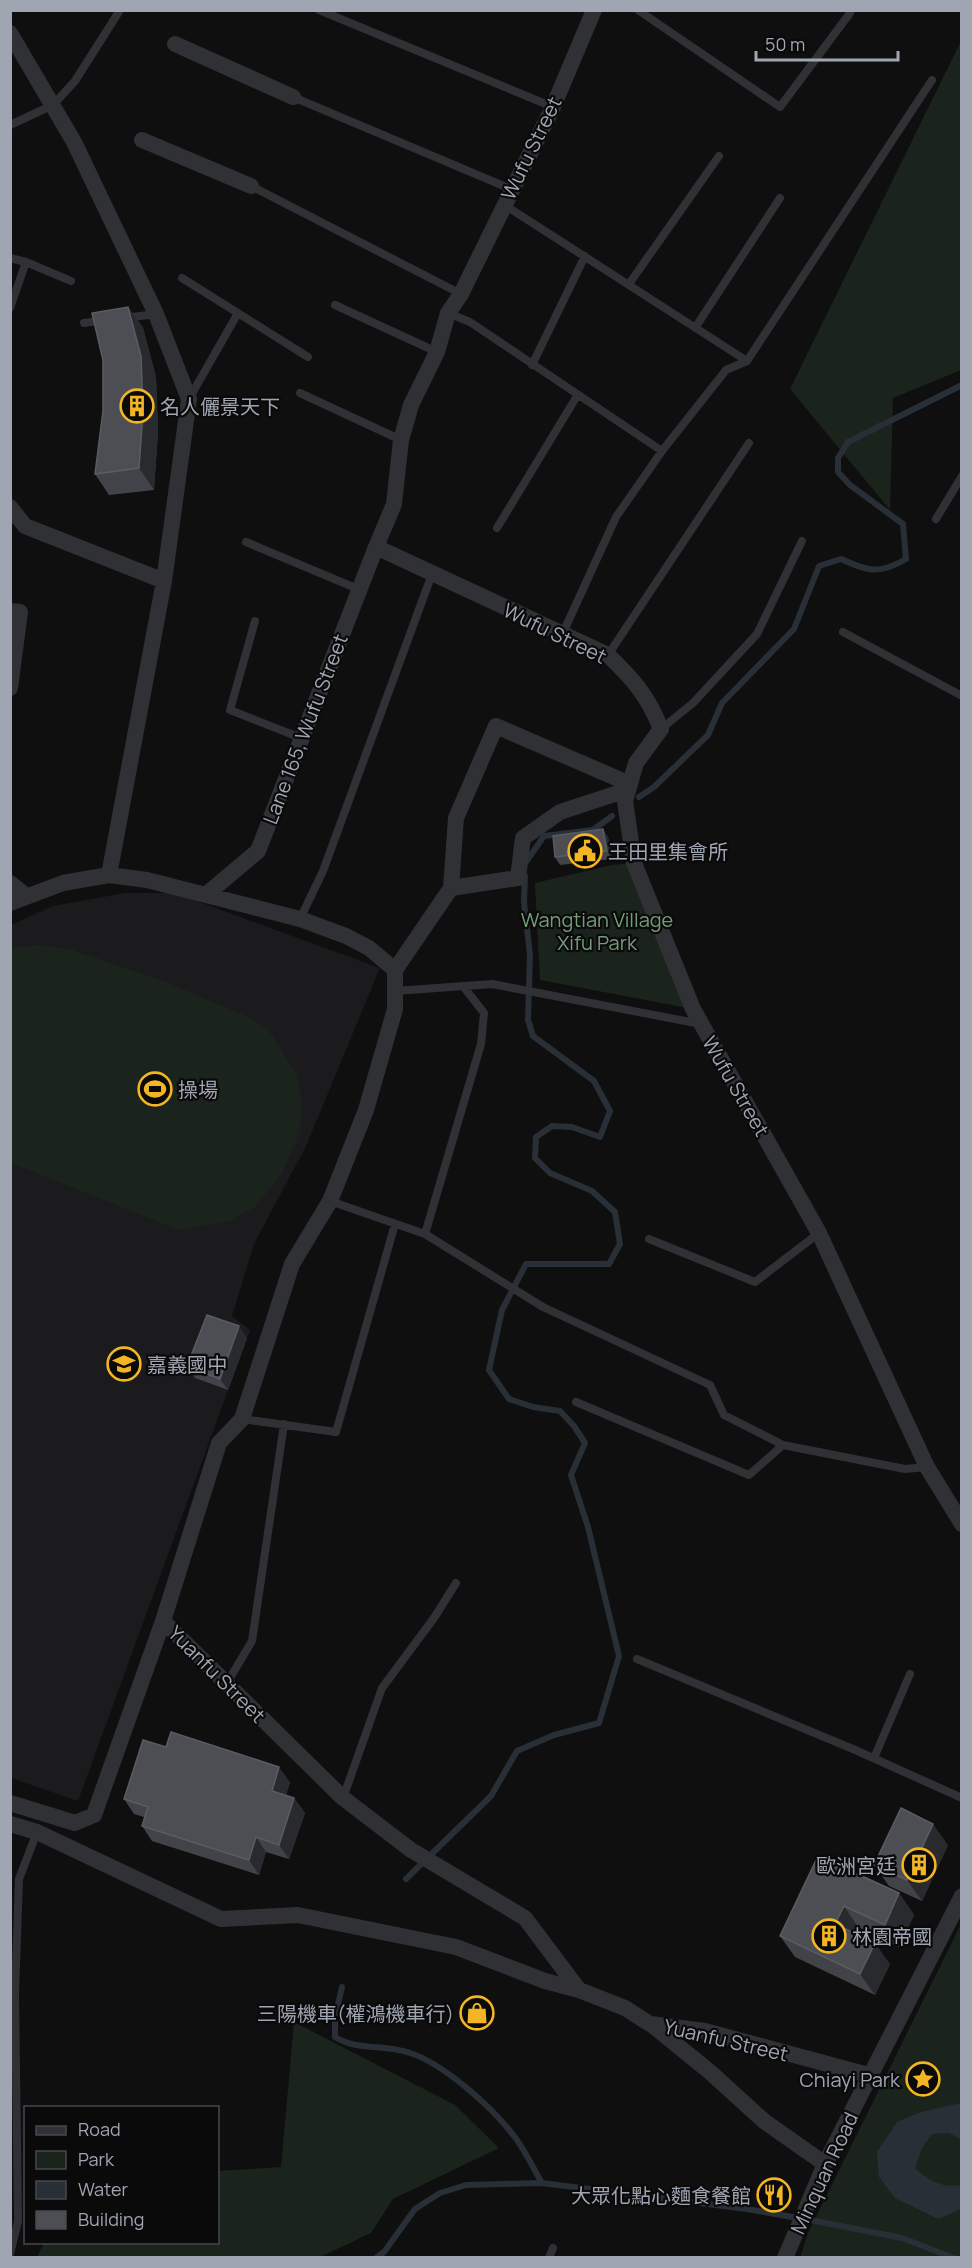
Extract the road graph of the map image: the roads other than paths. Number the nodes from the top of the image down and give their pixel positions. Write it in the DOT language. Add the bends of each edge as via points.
graph roads {
  1 [pos="120,10"];
  2 [pos="319,10"];
  3 [pos="594,10"];
  4 [pos="638,10"];
  5 [pos="850,13"];
  6 [pos="10,33"];
  7 [pos="174,44"];
  8 [pos="932,81"];
  9 [pos="293,97"];
  10 [pos="53,105"];
  11 [pos="552,107"];
  12 [pos="10,125"];
  13 [pos="142,140"];
  14 [pos="718,156"];
  15 [pos="251,186"];
  16 [pos="507,197"];
  17 [pos="780,198"];
  18 [pos="585,256"];
  19 [pos="10,258"];
  20 [pos="26,262"];
  21 [pos="182,278"];
  22 [pos="71,281"];
  23 [pos="629,284"];
  24 [pos="461,294"];
  25 [pos="335,305"];
  26 [pos="10,308"];
  27 [pos="238,313"];
  28 [pos="448,313"];
  29 [pos="156,314"];
  30 [pos="84,323"];
  31 [pos="695,328"];
  32 [pos="436,352"];
  33 [pos="308,357"];
  34 [pos="747,362"];
  35 [pos="532,365"];
  36 [pos="300,393"];
  37 [pos="577,396"];
  38 [pos="189,399"];
  39 [pos="401,440"];
  40 [pos="749,443"];
  41 [pos="662,451"];
  42 [pos="962,476"];
  43 [pos="10,507"];
  44 [pos="936,519"];
  45 [pos="497,528"];
  46 [pos="802,541"];
  47 [pos="246,542"];
  48 [pos="376,547"];
  49 [pos="432,574"];
  50 [pos="164,581"];
  51 [pos="358,589"];
  52 [pos="10,611"];
  53 [pos="255,621"];
  54 [pos="843,632"];
  55 [pos="561,635"];
  56 [pos="608,655"];
  57 [pos="10,688"];
  58 [pos="962,696"];
  59 [pos="662,729"];
  60 [pos="301,738"];
  61 [pos="628,787"];
  62 [pos="109,875"];
  63 [pos="10,883"];
  64 [pos="451,888"];
  65 [pos="208,894"];
  66 [pos="18,899"];
  67 [pos="300,919"];
  68 [pos="395,969"];
  69 [pos="463,986"];
  70 [pos="395,991"];
  71 [pos="701,1024"];
  72 [pos="330,1201"];
  73 [pos="394,1224"];
  74 [pos="819,1233"];
  75 [pos="425,1234"];
  76 [pos="649,1239"];
  77 [pos="576,1402"];
  78 [pos="242,1419"];
  79 [pos="284,1425"];
  80 [pos="783,1445"];
  81 [pos="927,1467"];
  82 [pos="962,1524"];
  83 [pos="456,1583"];
  84 [pos="163,1621"];
  85 [pos="637,1659"];
  86 [pos="910,1674"];
  87 [pos="227,1683"];
  88 [pos="874,1758"];
  89 [pos="343,1798"];
  90 [pos="962,1798"];
  91 [pos="10,1803"];
  92 [pos="10,1824"];
  93 [pos="37,1832"];
  94 [pos="962,1896"];
  95 [pos="579,1990"];
  96 [pos="650,2024"];
  97 [pos="872,2076"];
  98 [pos="825,2164"];
  99 [pos="553,2248"];
  100 [pos="10,2254"];
  101 [pos="549,2258"];
  102 [pos="786,2258"];
  1 -- 10 [label="lane" via="75,81"];
  2 -- 11 [label="lane"];
  3 -- 11 [label="street, Wufu Street"];
  4 -- 5 [label="lane" via="780,107"];
  6 -- 10 [label="street"];
  7 -- 9 [label="street"];
  8 -- 34 [label="lane"];
  9 -- 16 [label="lane"];
  10 -- 12 [label="lane"];
  10 -- 29 [label="street"];
  11 -- 16 [label="street, Wufu Street"];
  13 -- 15 [label="street"];
  14 -- 23 [label="lane"];
  15 -- 24 [label="lane"];
  16 -- 18 [label="lane"];
  16 -- 24 [label="street, Wufu Street"];
  17 -- 31 [label="lane"];
  18 -- 23 [label="lane"];
  18 -- 35 [label="lane"];
  19 -- 20 [label="lane"];
  20 -- 22 [label="lane"];
  20 -- 26 [label="lane"];
  21 -- 27 [label="lane"];
  23 -- 31 [label="lane"];
  24 -- 28 [label="street, Wufu Street"];
  25 -- 32 [label="lane"];
  27 -- 33 [label="lane"];
  27 -- 38 [label="lane"];
  28 -- 32 [label="street, Wufu Street"];
  28 -- 35 [label="lane" via="470,322"];
  29 -- 30 [label="lane"];
  29 -- 38 [label="street"];
  31 -- 34 [label="lane"];
  32 -- 39 [label="street, Wufu Street" via="411,405"];
  34 -- 41 [label="lane" via="726,370"];
  35 -- 37 [label="lane"];
  36 -- 39 [label="lane"];
  37 -- 41 [label="lane"];
  37 -- 45 [label="lane"];
  38 -- 50 [label="street"];
  39 -- 48 [label="street, Wufu Street" via="394,504"];
  40 -- 56 [label="lane"];
  41 -- 55 [label="lane" via="616,516"];
  42 -- 44 [label="lane"];
  43 -- 50 [label="street" via="25,526"];
  46 -- 59 [label="lane" via="757,634 693,703"];
  47 -- 51 [label="lane"];
  48 -- 49 [label="street, Wufu Street"];
  48 -- 51 [label="street, Lane 165, Wufu Street"];
  49 -- 55 [label="street, Wufu Street"];
  49 -- 67 [label="lane" via="323,871"];
  50 -- 62 [label="street"];
  51 -- 60 [label="street, Lane 165, Wufu Street"];
  52 -- 57 [label="street" via="20,612"];
  53 -- 60 [label="lane" via="230,710"];
  54 -- 58 [label="lane"];
  55 -- 56 [label="street, Wufu Street"];
  56 -- 59 [label="street, Wufu Street" via="650,701"];
  59 -- 61 [label="street, Wufu Street" via="636,763"];
  60 -- 65 [label="street, Lane 165, Wufu Street" via="258,851"];
  61 -- 64 [label="street" via="560,812 523,838 518,878"];
  61 -- 64 [label="street" via="496,726 456,818"];
  61 -- 71 [label="street, Wufu Street" via="625,801 634,863"];
  62 -- 65 [label="street" via="147,879"];
  62 -- 66 [label="street" via="63,883"];
  63 -- 66 [label="street"];
  64 -- 68 [label="street"];
  65 -- 67 [label="street"];
  67 -- 68 [label="street" via="369,948"];
  68 -- 70 [label="street"];
  69 -- 70 [label="lane"];
  69 -- 71 [label="lane" via="492,984"];
  69 -- 75 [label="lane" via="484,1013 481,1044"];
  70 -- 72 [label="street" via="395,1009 366,1110"];
  71 -- 74 [label="street, Wufu Street"];
  72 -- 73 [label="lane"];
  72 -- 78 [label="street" via="292,1264"];
  73 -- 75 [label="lane"];
  73 -- 79 [label="lane" via="336,1432"];
  74 -- 76 [label="lane" via="755,1282"];
  74 -- 81 [label="street, Wufu Street"];
  75 -- 80 [label="lane" via="543,1307 710,1385 724,1415"];
  77 -- 80 [label="lane" via="749,1474"];
  78 -- 79 [label="lane"];
  78 -- 84 [label="street" via="219,1443"];
  79 -- 87 [label="lane" via="252,1641"];
  80 -- 81 [label="lane" via="905,1469"];
  81 -- 82 [label="street, Wufu Street"];
  83 -- 89 [label="lane" via="382,1688"];
  84 -- 87 [label="street, Yuanfu Street"];
  84 -- 91 [label="street, Yuanfu Street" via="94,1815 75,1823"];
  85 -- 88 [label="lane"];
  86 -- 88 [label="lane"];
  87 -- 89 [label="street, Yuanfu Street"];
  88 -- 90 [label="lane"];
  89 -- 95 [label="street, Yuanfu Street" via="411,1850 525,1918"];
  92 -- 93 [label="street, Yuanfu Street"];
  93 -- 95 [label="street, Yuanfu Street" via="221,1918 297,1915 349,1924 456,1947"];
  93 -- 100 [label="lane" via="19,1878 15,1993 18,2221"];
  94 -- 97 [label="street, Minquan Road"];
  95 -- 96 [label="street, Yuanfu Street" via="625,2008"];
  96 -- 97 [label="street, Yuanfu Street" via="705,2031"];
  96 -- 98 [label="street, Yuanfu Street" via="764,2121"];
  97 -- 98 [label="street, Minquan Road"];
  98 -- 102 [label="street, Minquan Road"];
  99 -- 101 [label="lane"];
}
